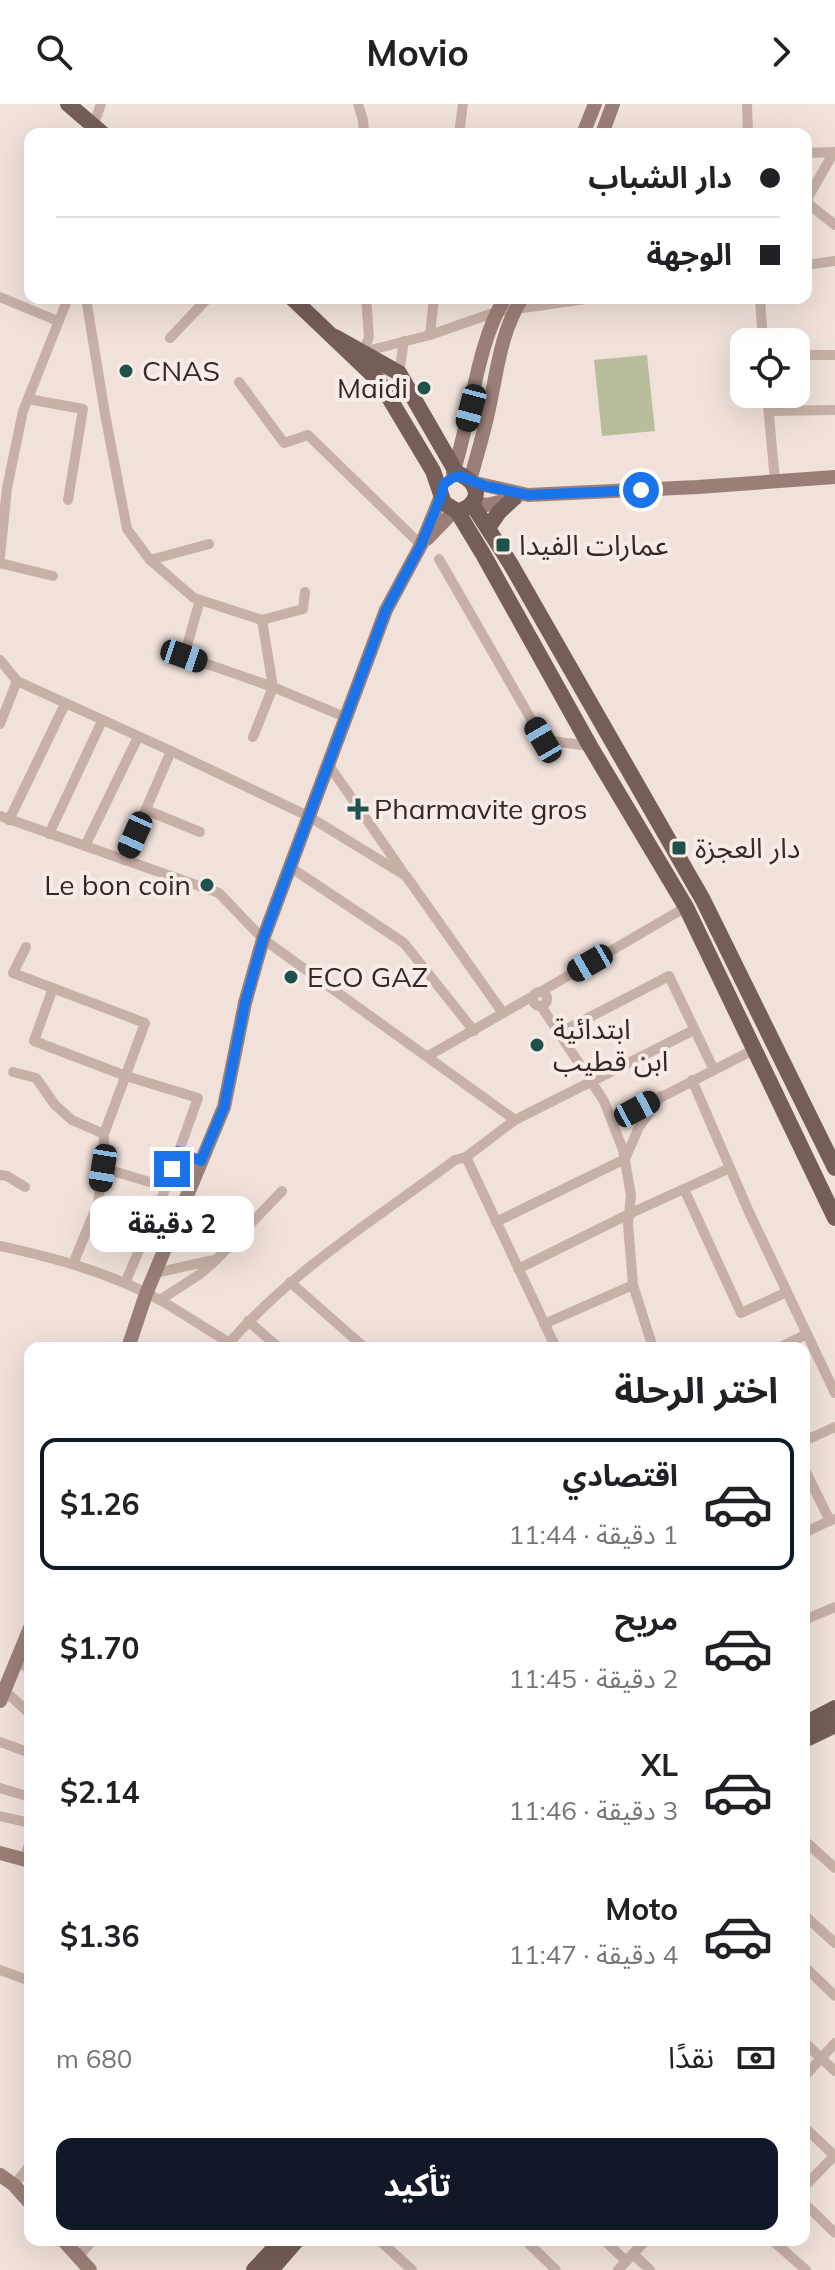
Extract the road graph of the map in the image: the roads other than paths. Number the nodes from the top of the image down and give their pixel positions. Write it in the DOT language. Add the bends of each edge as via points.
graph roads {
  1 [pos="68,104"];
  2 [pos="101,104"];
  3 [pos="358,104"];
  4 [pos="463,104"];
  5 [pos="595,104"];
  6 [pos="613,104"];
  7 [pos="747,104"];
  8 [pos="96,128"];
  9 [pos="98,128"];
  10 [pos="364,128"];
  11 [pos="460,128"];
  12 [pos="585,128"];
  13 [pos="604,128"];
  14 [pos="748,128"];
  15 [pos="835,152"];
  16 [pos="812,153"];
  17 [pos="812,192"];
  18 [pos="812,207"];
  19 [pos="835,225"];
  20 [pos="835,261"];
  21 [pos="812,264"];
  22 [pos="0,297"];
  23 [pos="65,304"];
  24 [pos="87,304"];
  25 [pos="202,304"];
  26 [pos="299,304"];
  27 [pos="366,304"];
  28 [pos="433,304"];
  29 [pos="501,304"];
  30 [pos="518,304"];
  31 [pos="760,304"];
  32 [pos="496,312"];
  33 [pos="60,316"];
  34 [pos="90,320"];
  35 [pos="762,328"];
  36 [pos="430,335"];
  37 [pos="335,337"];
  38 [pos="170,338"];
  39 [pos="404,341"];
  40 [pos="363,352"];
  41 [pos="810,355"];
  42 [pos="835,355"];
  43 [pos="399,373"];
  44 [pos="239,382"];
  45 [pos="28,399"];
  46 [pos="769,408"];
  47 [pos="835,410"];
  48 [pos="769,411"];
  49 [pos="462,477"];
  50 [pos="835,477"];
  51 [pos="775,481"];
  52 [pos="441,494"];
  53 [pos="520,497"];
  54 [pos="68,500"];
  55 [pos="464,507"];
  56 [pos="488,528"];
  57 [pos="209,544"];
  58 [pos="421,545"];
  59 [pos="439,559"];
  60 [pos="0,560"];
  61 [pos="150,560"];
  62 [pos="53,576"];
  63 [pos="305,592"];
  64 [pos="200,600"];
  65 [pos="262,620"];
  66 [pos="0,660"];
  67 [pos="17,681"];
  68 [pos="273,687"];
  69 [pos="65,704"];
  70 [pos="345,717"];
  71 [pos="1,719"];
  72 [pos="102,721"];
  73 [pos="138,737"];
  74 [pos="253,737"];
  75 [pos="590,746"];
  76 [pos="171,751"];
  77 [pos="328,764"];
  78 [pos="146,810"];
  79 [pos="308,816"];
  80 [pos="4,818"];
  81 [pos="200,832"];
  82 [pos="49,834"];
  83 [pos="85,846"];
  84 [pos="124,860"];
  85 [pos="290,867"];
  86 [pos="406,876"];
  87 [pos="686,907"];
  88 [pos="263,939"];
  89 [pos="26,947"];
  90 [pos="53,988"];
  91 [pos="539,998"];
  92 [pos="503,1013"];
  93 [pos="694,1030"];
  94 [pos="474,1031"];
  95 [pos="559,1033"];
  96 [pos="753,1050"];
  97 [pos="428,1056"];
  98 [pos="714,1070"];
  99 [pos="13,1072"];
  100 [pos="126,1076"];
  101 [pos="692,1080"];
  102 [pos="592,1081"];
  103 [pos="661,1096"];
  104 [pos="515,1120"];
  105 [pos="613,1122"];
  106 [pos="104,1134"];
  107 [pos="178,1151"];
  108 [pos="466,1157"];
  109 [pos="625,1159"];
  110 [pos="201,1161"];
  111 [pos="103,1168"];
  112 [pos="730,1168"];
  113 [pos="835,1168"];
  114 [pos="0,1175"];
  115 [pos="25,1187"];
  116 [pos="166,1187"];
  117 [pos="684,1189"];
  118 [pos="282,1191"];
  119 [pos="629,1214"];
  120 [pos="835,1218"];
  121 [pos="496,1222"];
  122 [pos="0,1237"];
  123 [pos="5,1247"];
  124 [pos="216,1260"];
  125 [pos="73,1264"];
  126 [pos="518,1269"];
  127 [pos="155,1273"];
  128 [pos="290,1282"];
  129 [pos="125,1283"];
  130 [pos="633,1285"];
  131 [pos="787,1292"];
  132 [pos="153,1297"];
  133 [pos="248,1321"];
  134 [pos="544,1324"];
  135 [pos="807,1334"];
  136 [pos="131,1342"];
  137 [pos="222,1342"];
  138 [pos="231,1342"];
  139 [pos="272,1342"];
  140 [pos="358,1342"];
  141 [pos="553,1342"];
  142 [pos="651,1342"];
  143 [pos="790,1342"];
  144 [pos="835,1393"];
  145 [pos="835,1427"];
  146 [pos="810,1438"];
  147 [pos="810,1479"];
  148 [pos="832,1519"];
  149 [pos="810,1530"];
  150 [pos="835,1607"];
  151 [pos="810,1617"];
  152 [pos="24,1643"];
  153 [pos="17,1660"];
  154 [pos="24,1665"];
  155 [pos="2,1696"];
  156 [pos="835,1708"];
  157 [pos="24,1710"];
  158 [pos="810,1721"];
  159 [pos="835,1725"];
  160 [pos="810,1737"];
  161 [pos="0,1742"];
  162 [pos="24,1751"];
  163 [pos="0,1788"];
  164 [pos="24,1795"];
  165 [pos="0,1816"];
  166 [pos="24,1822"];
  167 [pos="810,1850"];
  168 [pos="0,1853"];
  169 [pos="24,1860"];
  170 [pos="835,1868"];
  171 [pos="810,1920"];
  172 [pos="835,1943"];
  173 [pos="0,1970"];
  174 [pos="810,1972"];
  175 [pos="24,1979"];
  176 [pos="835,1996"];
  177 [pos="835,2043"];
  178 [pos="810,2048"];
  179 [pos="822,2059"];
  180 [pos="810,2071"];
  181 [pos="835,2071"];
  182 [pos="810,2133"];
  183 [pos="835,2156"];
  184 [pos="24,2172"];
  185 [pos="0,2175"];
  186 [pos="810,2181"];
  187 [pos="14,2185"];
  188 [pos="24,2196"];
  189 [pos="810,2209"];
  190 [pos="835,2233"];
  191 [pos="68,2246"];
  192 [pos="88,2246"];
  193 [pos="276,2246"];
  194 [pos="292,2246"];
  195 [pos="385,2246"];
  196 [pos="531,2246"];
  197 [pos="612,2246"];
  198 [pos="640,2246"];
  199 [pos="779,2246"];
  200 [pos="78,2257"];
  201 [pos="629,2258"];
  202 [pos="552,2268"];
  203 [pos="409,2269"];
  204 [pos="90,2270"];
  205 [pos="254,2270"];
  206 [pos="271,2270"];
  207 [pos="618,2270"];
  208 [pos="650,2270"];
  209 [pos="806,2270"];
  1 -- 8 [label="main road"];
  2 -- 9 [label="street"];
  3 -- 10 [label="street"];
  4 -- 11 [label="street"];
  5 -- 12 [label="main road"];
  6 -- 13 [label="main road"];
  7 -- 14 [label="street"];
  15 -- 16 [label="street"];
  15 -- 17 [label="street"];
  18 -- 19 [label="street"];
  20 -- 21 [label="street"];
  22 -- 33 [label="street"];
  23 -- 33 [label="street"];
  24 -- 34 [label="street"];
  25 -- 38 [label="street"];
  26 -- 37 [label="main road"];
  27 -- 40 [label="street" via="369,337"];
  28 -- 36 [label="street"];
  29 -- 32 [label="main road"];
  30 -- 32 [label="street"];
  30 -- 49 [label="main road" via="507,326 488,412"];
  31 -- 35 [label="street"];
  32 -- 36 [label="street"];
  32 -- 49 [label="main road" via="481,361"];
  33 -- 34 [label="street" via="74,308"];
  33 -- 45 [label="street"];
  34 -- 61 [label="street" via="127,529"];
  36 -- 39 [label="street"];
  37 -- 40 [label="main road"];
  37 -- 52 [label="main road" via="379,381 433,471"];
  39 -- 40 [label="street"];
  39 -- 43 [label="street"];
  40 -- 43 [label="main road"];
  41 -- 42 [label="street"];
  43 -- 49 [label="main road"];
  44 -- 58 [label="street" via="284,443 308,435"];
  45 -- 54 [label="street" via="83,409"];
  45 -- 60 [label="street" via="7,488"];
  46 -- 48 [label="street"];
  47 -- 48 [label="street"];
  48 -- 51 [label="street"];
  49 -- 52 [label="main road" via="444,484"];
  49 -- 53 [label="main road"];
  49 -- 55 [label="main road" via="476,493"];
  50 -- 51 [label="main road"];
  51 -- 53 [label="main road"];
  52 -- 55 [label="main road" via="447,507"];
  52 -- 58 [label="main road"];
  53 -- 55 [label="main road"];
  53 -- 56 [label="main road"];
  55 -- 56 [label="main road"];
  55 -- 58 [label="main road"];
  55 -- 75 [label="main road" via="483,554"];
  56 -- 113 [label="main road" via="703,900"];
  57 -- 61 [label="street"];
  58 -- 70 [label="main road" via="386,610"];
  59 -- 75 [label="street" via="543,740"];
  60 -- 62 [label="street"];
  61 -- 64 [label="street"];
  63 -- 65 [label="street" via="303,609"];
  64 -- 65 [label="street"];
  64 -- 68 [label="street" via="184,656"];
  65 -- 68 [label="street"];
  66 -- 67 [label="street"];
  67 -- 69 [label="street"];
  67 -- 71 [label="street"];
  68 -- 70 [label="street"];
  68 -- 74 [label="street"];
  69 -- 72 [label="street"];
  69 -- 80 [label="street"];
  70 -- 77 [label="main road"];
  72 -- 73 [label="street"];
  72 -- 82 [label="street"];
  73 -- 76 [label="street"];
  73 -- 83 [label="street"];
  75 -- 87 [label="main road"];
  76 -- 78 [label="street"];
  76 -- 79 [label="street"];
  77 -- 79 [label="main road"];
  77 -- 86 [label="street"];
  78 -- 81 [label="street"];
  78 -- 84 [label="street"];
  79 -- 85 [label="main road"];
  79 -- 86 [label="street"];
  80 -- 82 [label="street"];
  82 -- 83 [label="street"];
  83 -- 84 [label="street"];
  84 -- 88 [label="street" via="219,893"];
  85 -- 88 [label="main road"];
  85 -- 94 [label="street" via="404,943"];
  86 -- 92 [label="street"];
  87 -- 91 [label="street"];
  87 -- 96 [label="main road"];
  88 -- 97 [label="street"];
  88 -- 110 [label="main road" via="224,1107"];
  89 -- 90 [label="street" via="13,973"];
  90 -- 100 [label="street" via="145,1023"];
  90 -- 100 [label="street" via="34,1041"];
  91 -- 92 [label="street"];
  91 -- 95 [label="street"];
  92 -- 94 [label="street"];
  93 -- 95 [label="street" via="669,976"];
  93 -- 98 [label="street"];
  93 -- 102 [label="street"];
  94 -- 97 [label="street"];
  95 -- 102 [label="street"];
  96 -- 98 [label="street"];
  96 -- 120 [label="main road"];
  97 -- 104 [label="street"];
  98 -- 101 [label="street"];
  99 -- 106 [label="street" via="36,1078 72,1120"];
  100 -- 106 [label="street"];
  100 -- 107 [label="street" via="198,1098"];
  101 -- 103 [label="street"];
  101 -- 112 [label="street"];
  102 -- 104 [label="street"];
  102 -- 105 [label="street"];
  103 -- 105 [label="street"];
  103 -- 109 [label="street"];
  104 -- 108 [label="street"];
  105 -- 109 [label="street"];
  106 -- 111 [label="street"];
  107 -- 110 [label="street"];
  107 -- 116 [label="street"];
  108 -- 121 [label="street"];
  108 -- 128 [label="street"];
  109 -- 119 [label="street"];
  109 -- 121 [label="street"];
  110 -- 127 [label="main road"];
  111 -- 116 [label="street"];
  111 -- 125 [label="street" via="98,1203"];
  112 -- 117 [label="street"];
  112 -- 131 [label="street"];
  114 -- 115 [label="street"];
  116 -- 129 [label="street"];
  117 -- 119 [label="street"];
  117 -- 131 [label="street" via="741,1313"];
  118 -- 124 [label="street"];
  119 -- 126 [label="street"];
  119 -- 130 [label="street"];
  121 -- 126 [label="street"];
  122 -- 123 [label="street"];
  123 -- 125 [label="street"];
  124 -- 127 [label="street"];
  124 -- 132 [label="street"];
  125 -- 129 [label="street"];
  126 -- 134 [label="street"];
  127 -- 132 [label="main road"];
  128 -- 133 [label="street"];
  128 -- 140 [label="street"];
  129 -- 132 [label="street"];
  130 -- 134 [label="street"];
  130 -- 142 [label="street"];
  131 -- 135 [label="street"];
  132 -- 136 [label="main road"];
  132 -- 137 [label="street"];
  133 -- 138 [label="street"];
  133 -- 139 [label="street"];
  134 -- 141 [label="street"];
  135 -- 143 [label="street"];
  135 -- 144 [label="street"];
  145 -- 146 [label="street"];
  147 -- 148 [label="street"];
  148 -- 149 [label="street"];
  150 -- 151 [label="street"];
  152 -- 153 [label="main road"];
  153 -- 154 [label="street"];
  153 -- 155 [label="main road"];
  155 -- 157 [label="street"];
  156 -- 158 [label="main road"];
  159 -- 160 [label="main road"];
  161 -- 162 [label="street"];
  163 -- 164 [label="street"];
  165 -- 166 [label="street"];
  167 -- 170 [label="street"];
  168 -- 169 [label="main road"];
  171 -- 172 [label="street"];
  173 -- 175 [label="street"];
  174 -- 176 [label="street"];
  177 -- 179 [label="street"];
  178 -- 179 [label="street"];
  179 -- 180 [label="street"];
  179 -- 181 [label="street"];
  182 -- 183 [label="street"];
  183 -- 186 [label="street"];
  184 -- 187 [label="street"];
  185 -- 187 [label="main road"];
  187 -- 188 [label="main road"];
  189 -- 190 [label="street"];
  191 -- 200 [label="main road"];
  192 -- 200 [label="street"];
  193 -- 205 [label="main road"];
  194 -- 206 [label="main road"];
  195 -- 203 [label="street"];
  196 -- 202 [label="street"];
  197 -- 201 [label="street"];
  198 -- 201 [label="street"];
  199 -- 209 [label="street"];
  200 -- 204 [label="main road"];
  201 -- 207 [label="street"];
  201 -- 208 [label="street"];
}
